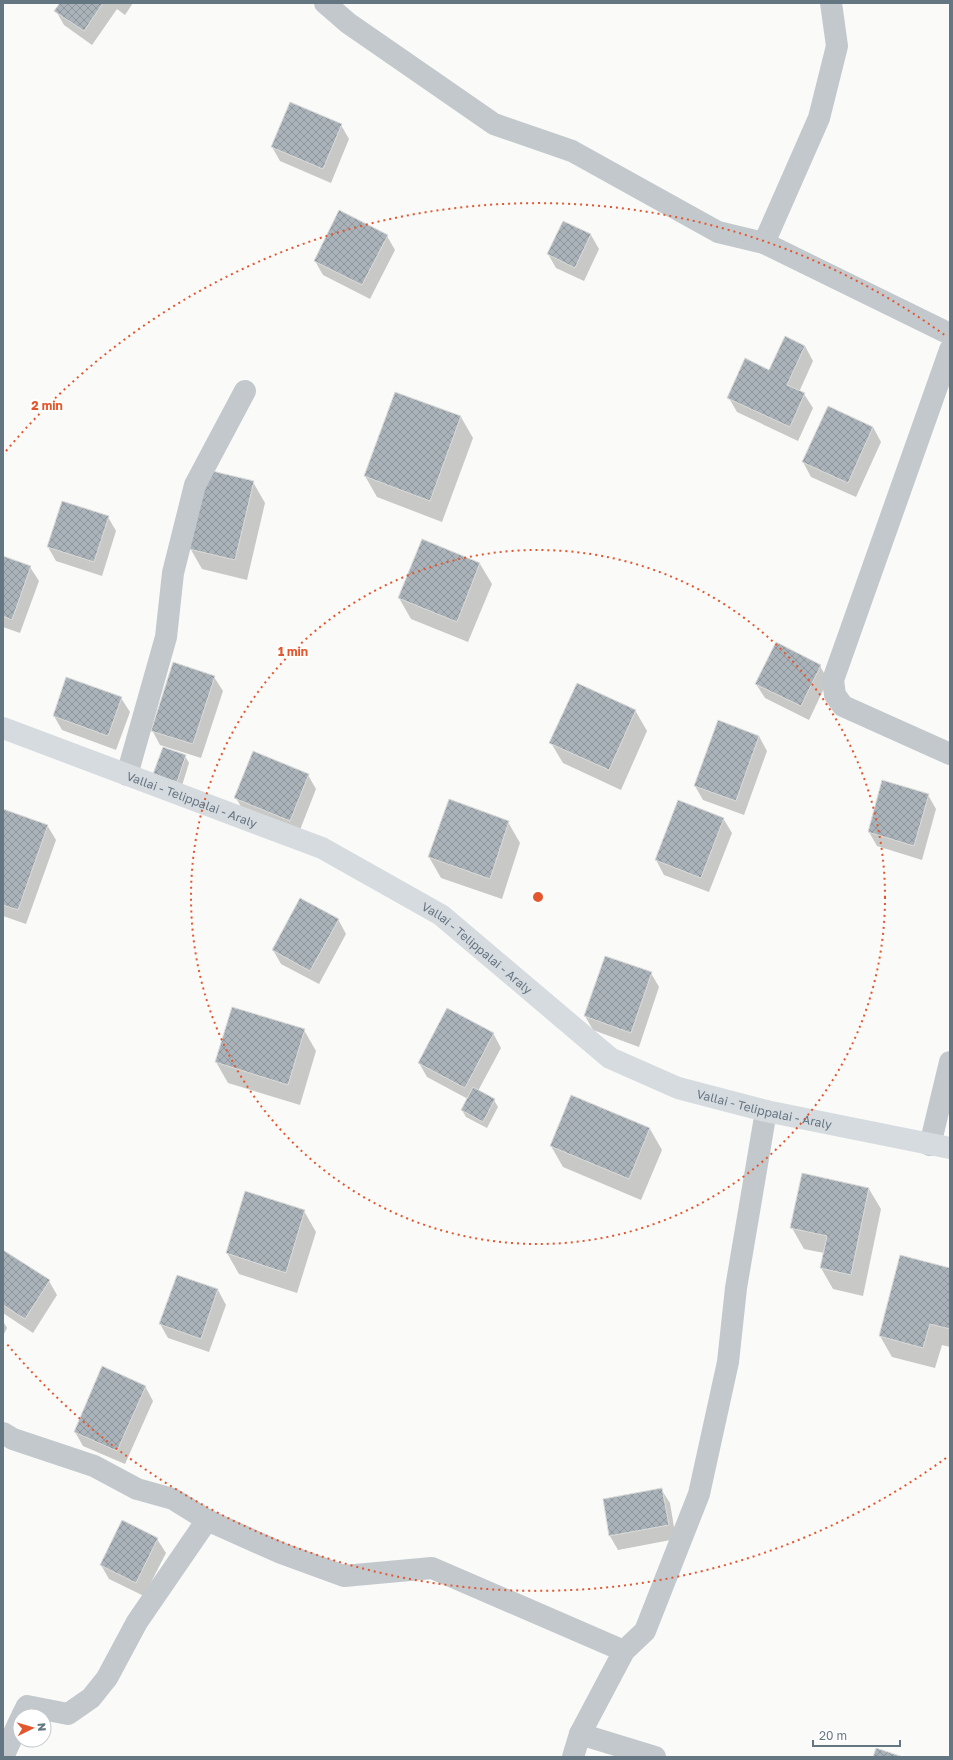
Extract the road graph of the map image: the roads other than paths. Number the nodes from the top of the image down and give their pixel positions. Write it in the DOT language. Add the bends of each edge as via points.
graph roads {
  1 [pos="325,3"];
  2 [pos="831,3"];
  3 [pos="764,243"];
  4 [pos="950,334"];
  5 [pos="950,350"];
  6 [pos="245,391"];
  7 [pos="3,728"];
  8 [pos="950,754"];
  9 [pos="127,775"];
  10 [pos="950,1062"];
  11 [pos="766,1111"];
  12 [pos="940,1146"];
  13 [pos="3,1433"];
  14 [pos="207,1520"];
  15 [pos="624,1651"];
  16 [pos="26,1708"];
  17 [pos="37,1708"];
  18 [pos="52,1711"];
  19 [pos="580,1734"];
  20 [pos="12,1737"];
  21 [pos="3,1757"];
  22 [pos="573,1757"];
  23 [pos="655,1757"];
  1 -- 3 [label="street" via="348,23 494,124 572,152 718,232"];
  2 -- 3 [label="street" via="837,46 819,118"];
  3 -- 4 [label="street"];
  5 -- 8 [label="street" via="833,680 835,695 842,706"];
  6 -- 9 [label="street" via="195,486 173,573 166,637"];
  7 -- 9 [label="main road, Vallai - Telippalai - Araly"];
  9 -- 11 [label="main road, Vallai - Telippalai - Araly" via="322,848 441,915 610,1058 678,1088"];
  10 -- 12 [label="street"];
  11 -- 12 [label="main road, Vallai - Telippalai - Araly"];
  11 -- 15 [label="street" via="736,1288 728,1362 699,1494 645,1631"];
  13 -- 14 [label="street" via="13,1439 94,1466 137,1489 173,1499"];
  14 -- 15 [label="street" via="281,1554 344,1576 432,1568"];
  14 -- 18 [label="street" via="137,1622 107,1678 91,1698 68,1714"];
  15 -- 19 [label="street"];
  16 -- 17 [label="street"];
  19 -- 22 [label="street"];
  19 -- 23 [label="street"];
  20 -- 21 [label="street"];
}
